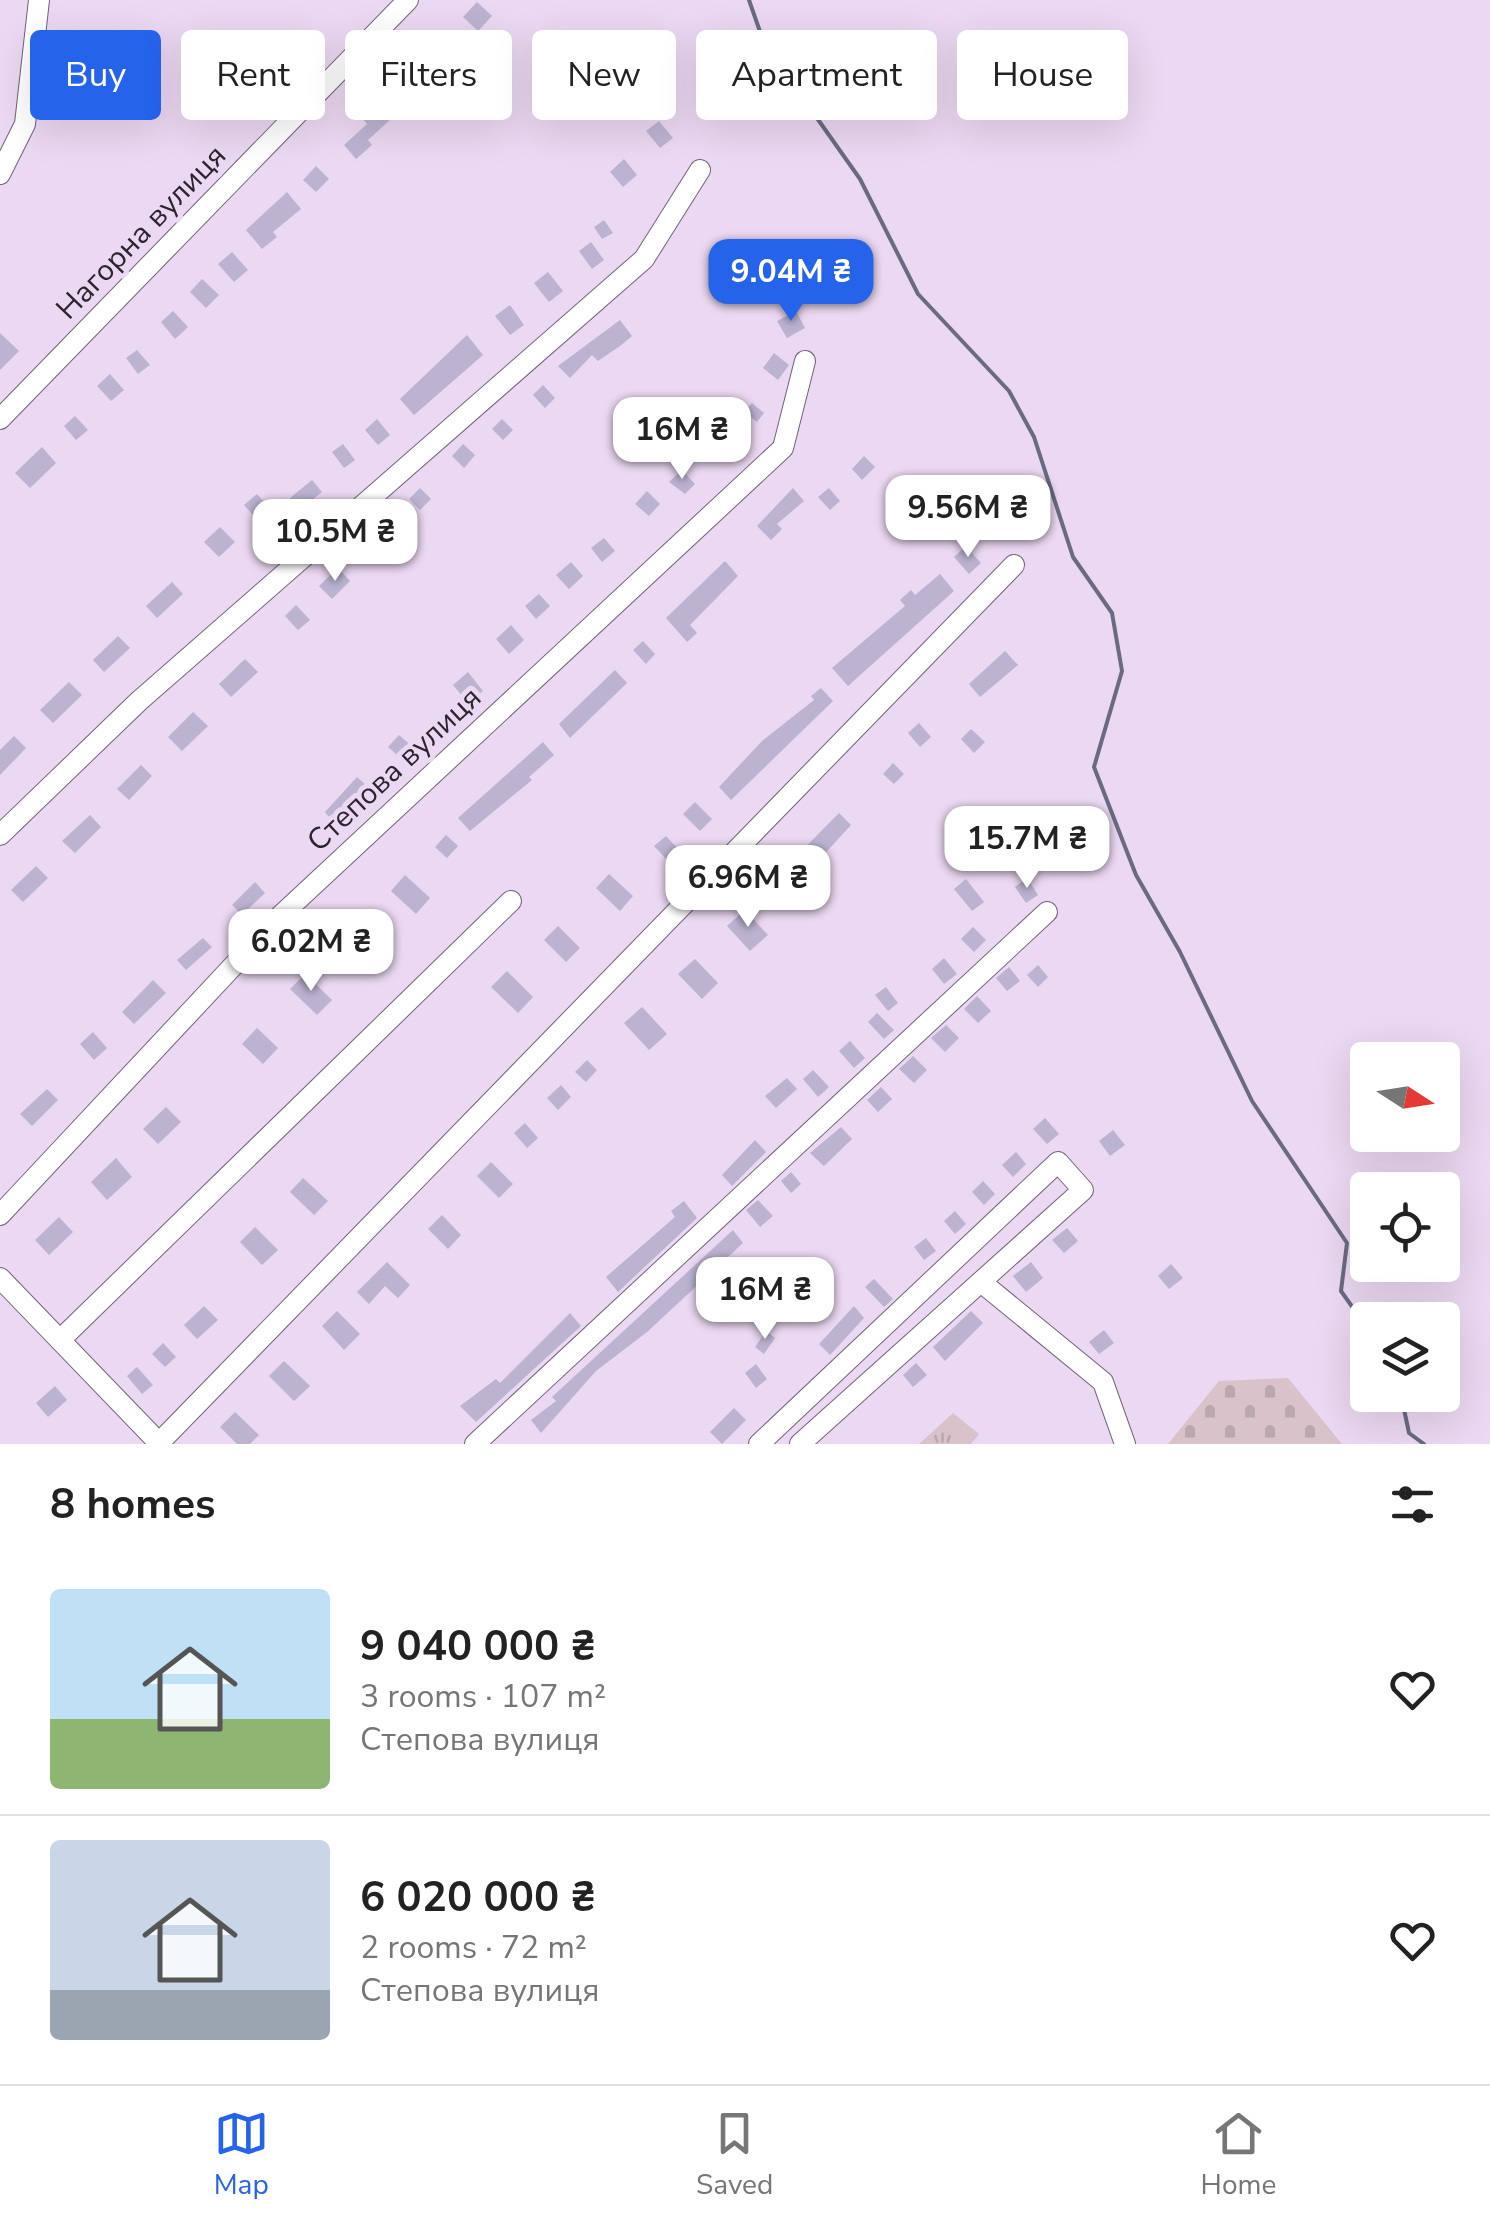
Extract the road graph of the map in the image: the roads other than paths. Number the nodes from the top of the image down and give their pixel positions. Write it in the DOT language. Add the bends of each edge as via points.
graph roads {
  1 [pos="39,0"];
  2 [pos="408,0"];
  3 [pos="700,170"];
  4 [pos="0,174"];
  5 [pos="806,361"];
  6 [pos="0,419"];
  7 [pos="1014,565"];
  8 [pos="0,835"];
  9 [pos="511,901"];
  10 [pos="1047,912"];
  11 [pos="0,1215"];
  12 [pos="0,1278"];
  13 [pos="981,1282"];
  14 [pos="60,1340"];
  15 [pos="831,1376"];
  16 [pos="850,1397"];
  17 [pos="160,1443"];
  18 [pos="475,1444"];
  19 [pos="759,1444"];
  20 [pos="800,1444"];
  21 [pos="1125,1444"];
  1 -- 4 [label="street" via="25,124"];
  2 -- 6 [label="street, Нагорна вулиця"];
  3 -- 8 [label="street" via="644,260 153,688"];
  5 -- 11 [label="street, Степова вулиця" via="784,448 278,918"];
  7 -- 17 [label="street"];
  9 -- 14 [label="street"];
  10 -- 18 [label="street"];
  12 -- 14 [label="street"];
  13 -- 15 [label="street" via="1083,1190 1058,1162"];
  13 -- 16 [label="street"];
  13 -- 21 [label="street" via="1103,1382"];
  14 -- 17 [label="street"];
  15 -- 16 [label="street"];
  15 -- 19 [label="street"];
  16 -- 20 [label="street"];
}
